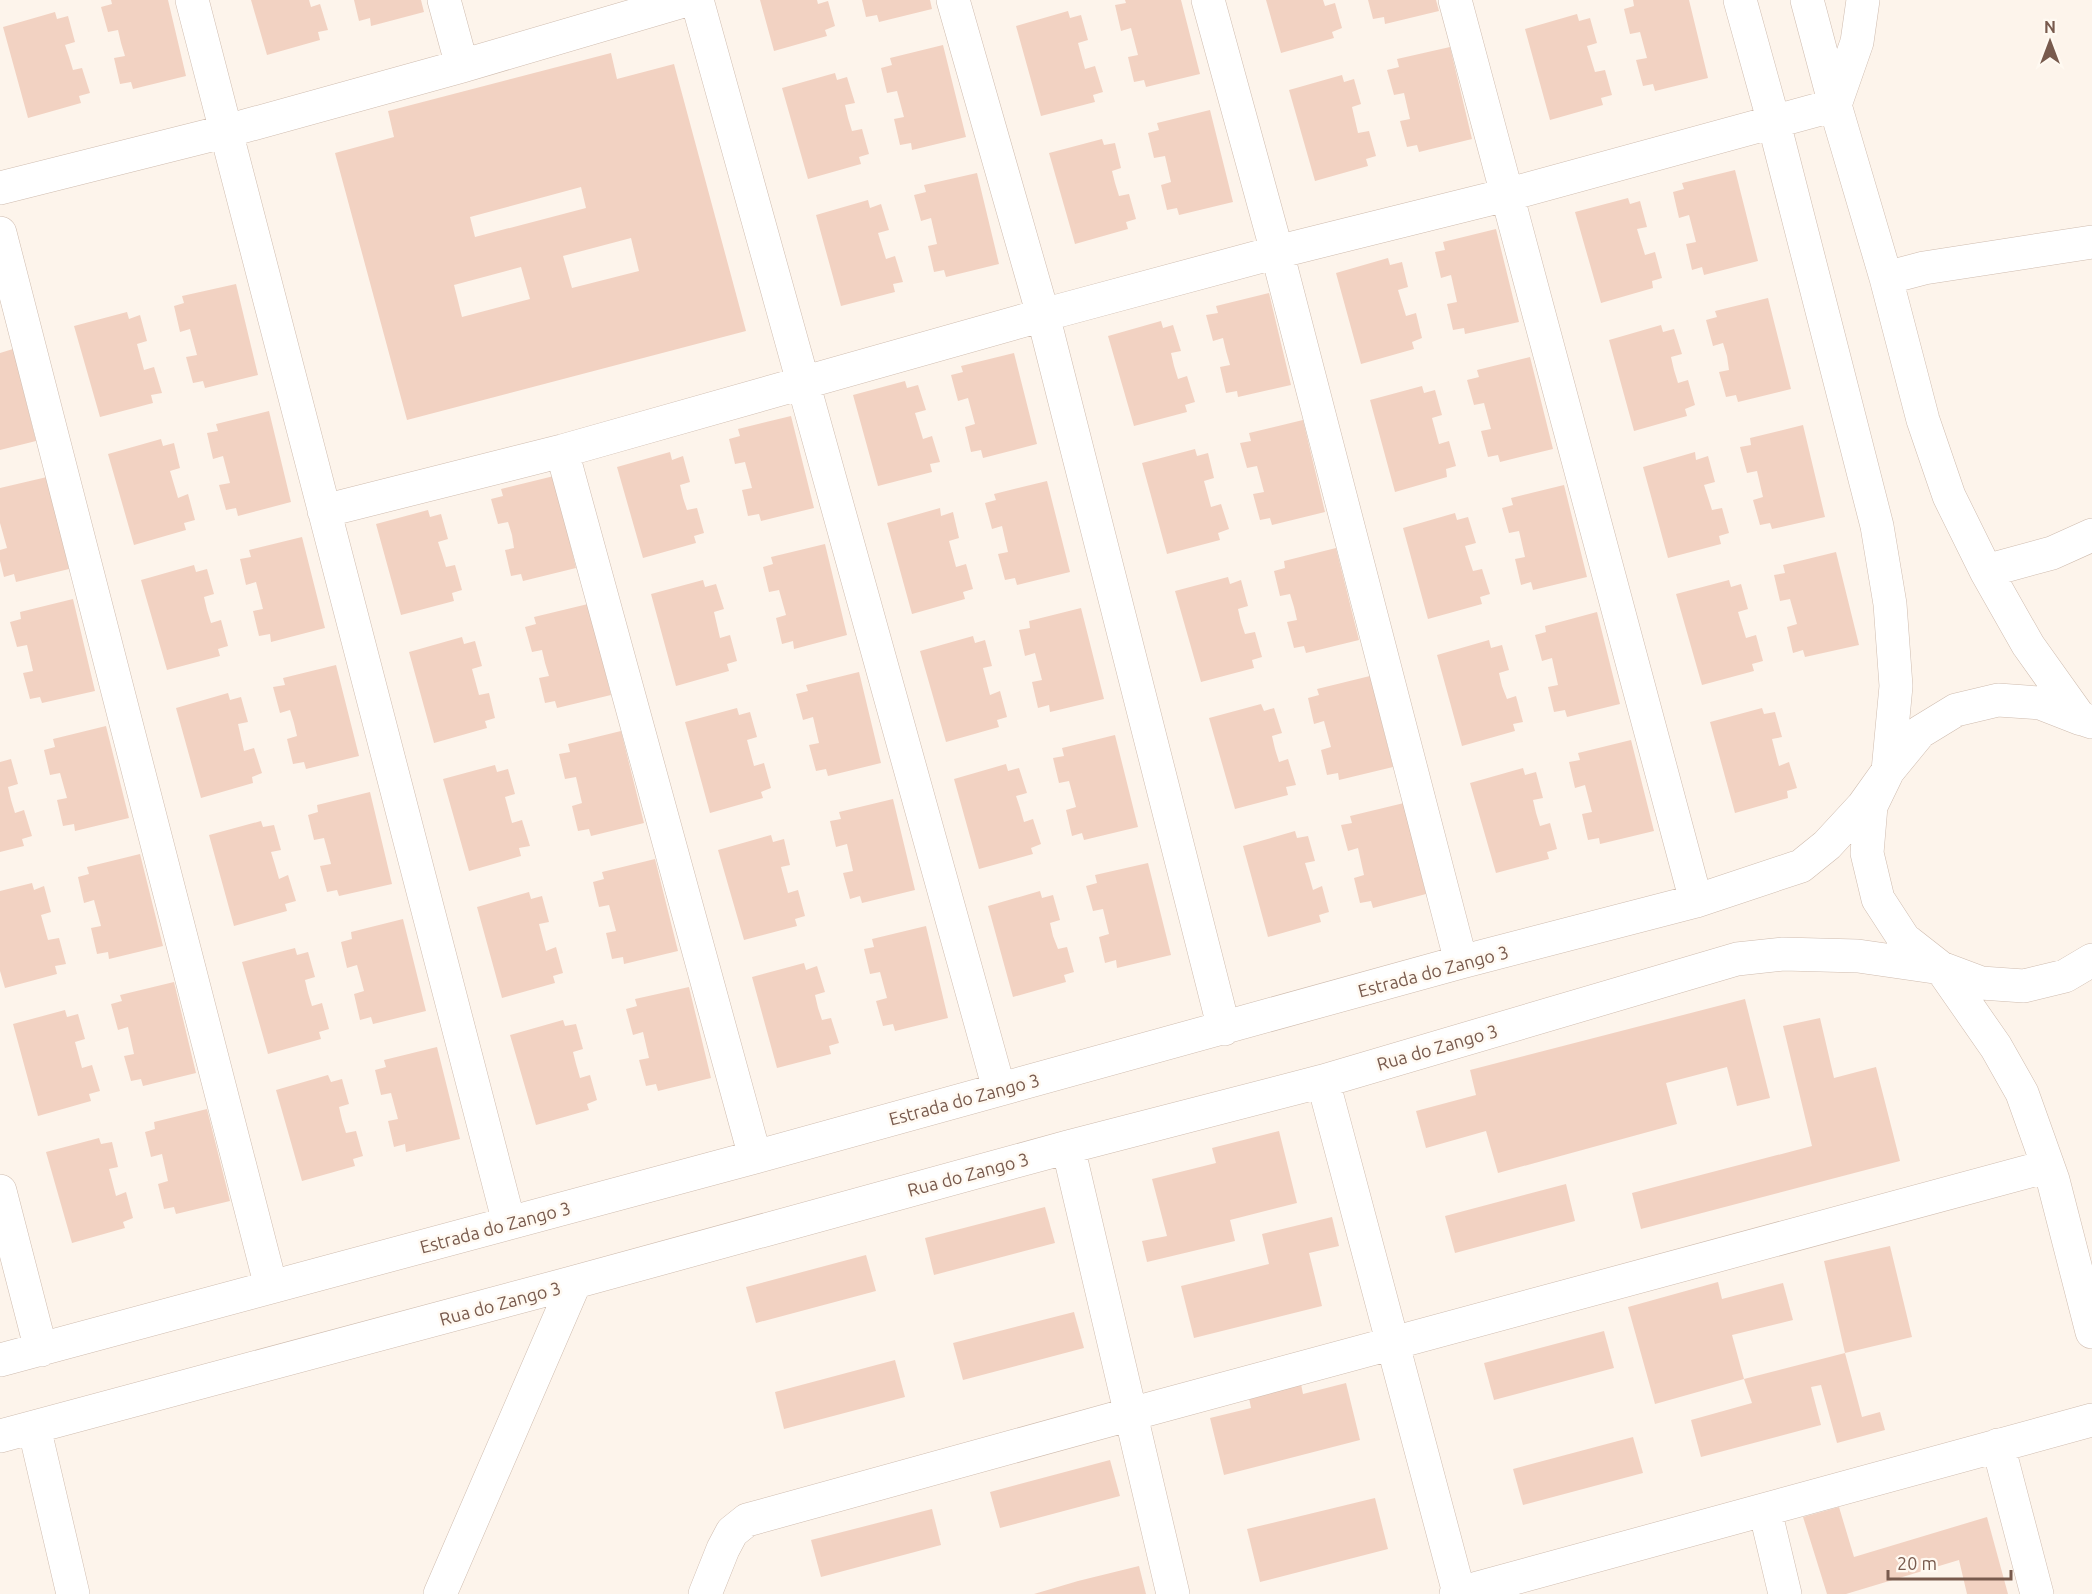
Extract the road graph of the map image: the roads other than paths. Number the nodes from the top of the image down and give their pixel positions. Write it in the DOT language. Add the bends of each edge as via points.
graph roads {
  1 [pos="192,0"];
  2 [pos="444,0"];
  3 [pos="687,0"];
  4 [pos="698,0"];
  5 [pos="953,0"];
  6 [pos="1208,0"];
  7 [pos="1455,0"];
  8 [pos="1740,0"];
  9 [pos="1807,0"];
  10 [pos="1863,0"];
  11 [pos="462,66"];
  12 [pos="1835,105"];
  13 [pos="1774,123"];
  14 [pos="227,131"];
  15 [pos="0,188"];
  16 [pos="1506,195"];
  17 [pos="0,233"];
  18 [pos="2092,242"];
  19 [pos="1277,252"];
  20 [pos="1886,278"];
  21 [pos="1043,315"];
  22 [pos="802,383"];
  23 [pos="562,451"];
  24 [pos="324,511"];
  25 [pos="2092,535"];
  26 [pos="1986,571"];
  27 [pos="2088,722"];
  28 [pos="1888,771"];
  29 [pos="1696,901"];
  30 [pos="2092,960"];
  31 [pos="1461,962"];
  32 [pos="1941,968"];
  33 [pos="1224,1029"];
  34 [pos="1323,1081"];
  35 [pos="999,1089"];
  36 [pos="1068,1147"];
  37 [pos="755,1157"];
  38 [pos="2048,1166"];
  39 [pos="0,1191"];
  40 [pos="509,1223"];
  41 [pos="575,1282"];
  42 [pos="271,1287"];
  43 [pos="2092,1332"];
  44 [pos="1393,1344"];
  45 [pos="41,1350"];
  46 [pos="0,1360"];
  47 [pos="1131,1414"];
  48 [pos="2092,1420"];
  49 [pos="34,1427"];
  50 [pos="0,1436"];
  51 [pos="1998,1445"];
  52 [pos="1765,1510"];
  53 [pos="1521,1586"];
  54 [pos="73,1594"];
  55 [pos="440,1594"];
  56 [pos="705,1594"];
  57 [pos="1173,1594"];
  58 [pos="1457,1594"];
  59 [pos="1785,1594"];
  60 [pos="2037,1594"];
  1 -- 14 [label="street"];
  2 -- 11 [label="street"];
  3 -- 11 [label="street"];
  4 -- 22 [label="street"];
  5 -- 21 [label="street"];
  6 -- 19 [label="street"];
  7 -- 16 [label="street"];
  8 -- 13 [label="street"];
  9 -- 12 [label="street"];
  10 -- 12 [label="street" via="1857,42"];
  11 -- 14 [label="street"];
  12 -- 13 [label="street"];
  12 -- 20 [label="street"];
  13 -- 16 [label="street"];
  13 -- 28 [label="street" via="1877,526 1890,604 1896,686"];
  14 -- 15 [label="street"];
  14 -- 24 [label="street"];
  16 -- 19 [label="street"];
  16 -- 29 [label="street"];
  17 -- 42 [label="street"];
  18 -- 20 [label="street" via="1924,268"];
  19 -- 21 [label="street"];
  19 -- 31 [label="street"];
  20 -- 26 [label="street" via="1923,420 1949,496"];
  21 -- 22 [label="street"];
  21 -- 33 [label="street"];
  22 -- 23 [label="street"];
  22 -- 35 [label="street"];
  23 -- 24 [label="street"];
  23 -- 37 [label="street"];
  24 -- 40 [label="street"];
  25 -- 26 [label="street" via="2052,553"];
  26 -- 27 [label="street" via="2028,645"];
  27 -- 28 [label="street" via="2040,703 1998,700 1956,710 1920,732"];
  28 -- 29 [label="street, Estrada do Zango 3" via="1863,806 1801,866"];
  28 -- 32 [label="street" via="1871,806 1867,853 1878,899 1904,939"];
  29 -- 31 [label="street, Estrada do Zango 3"];
  30 -- 32 [label="street" via="2065,976 2024,986 1981,983"];
  31 -- 33 [label="street, Estrada do Zango 3"];
  32 -- 34 [label="street, Rua do Zango 3" via="1858,956 1783,954 1737,959"];
  32 -- 38 [label="street" via="1996,1047 2022,1093"];
  33 -- 35 [label="street, Estrada do Zango 3"];
  34 -- 36 [label="street, Rua do Zango 3"];
  34 -- 44 [label="street"];
  35 -- 37 [label="street, Estrada do Zango 3"];
  36 -- 41 [label="street, Rua do Zango 3"];
  36 -- 47 [label="street"];
  37 -- 40 [label="street, Estrada do Zango 3"];
  38 -- 43 [label="street"];
  38 -- 44 [label="street"];
  39 -- 45 [label="street"];
  40 -- 42 [label="street, Estrada do Zango 3"];
  41 -- 49 [label="street, Rua do Zango 3"];
  41 -- 55 [label="street"];
  42 -- 45 [label="street, Estrada do Zango 3"];
  44 -- 47 [label="street"];
  44 -- 58 [label="street"];
  45 -- 46 [label="street, Estrada do Zango 3"];
  47 -- 56 [label="street" via="747,1520 732,1532"];
  47 -- 57 [label="street"];
  48 -- 51 [label="street"];
  49 -- 50 [label="street, Rua do Zango 3"];
  49 -- 54 [label="street"];
  51 -- 52 [label="street"];
  51 -- 60 [label="street"];
  52 -- 53 [label="street"];
  52 -- 59 [label="street"];
  53 -- 58 [label="street"];
}
